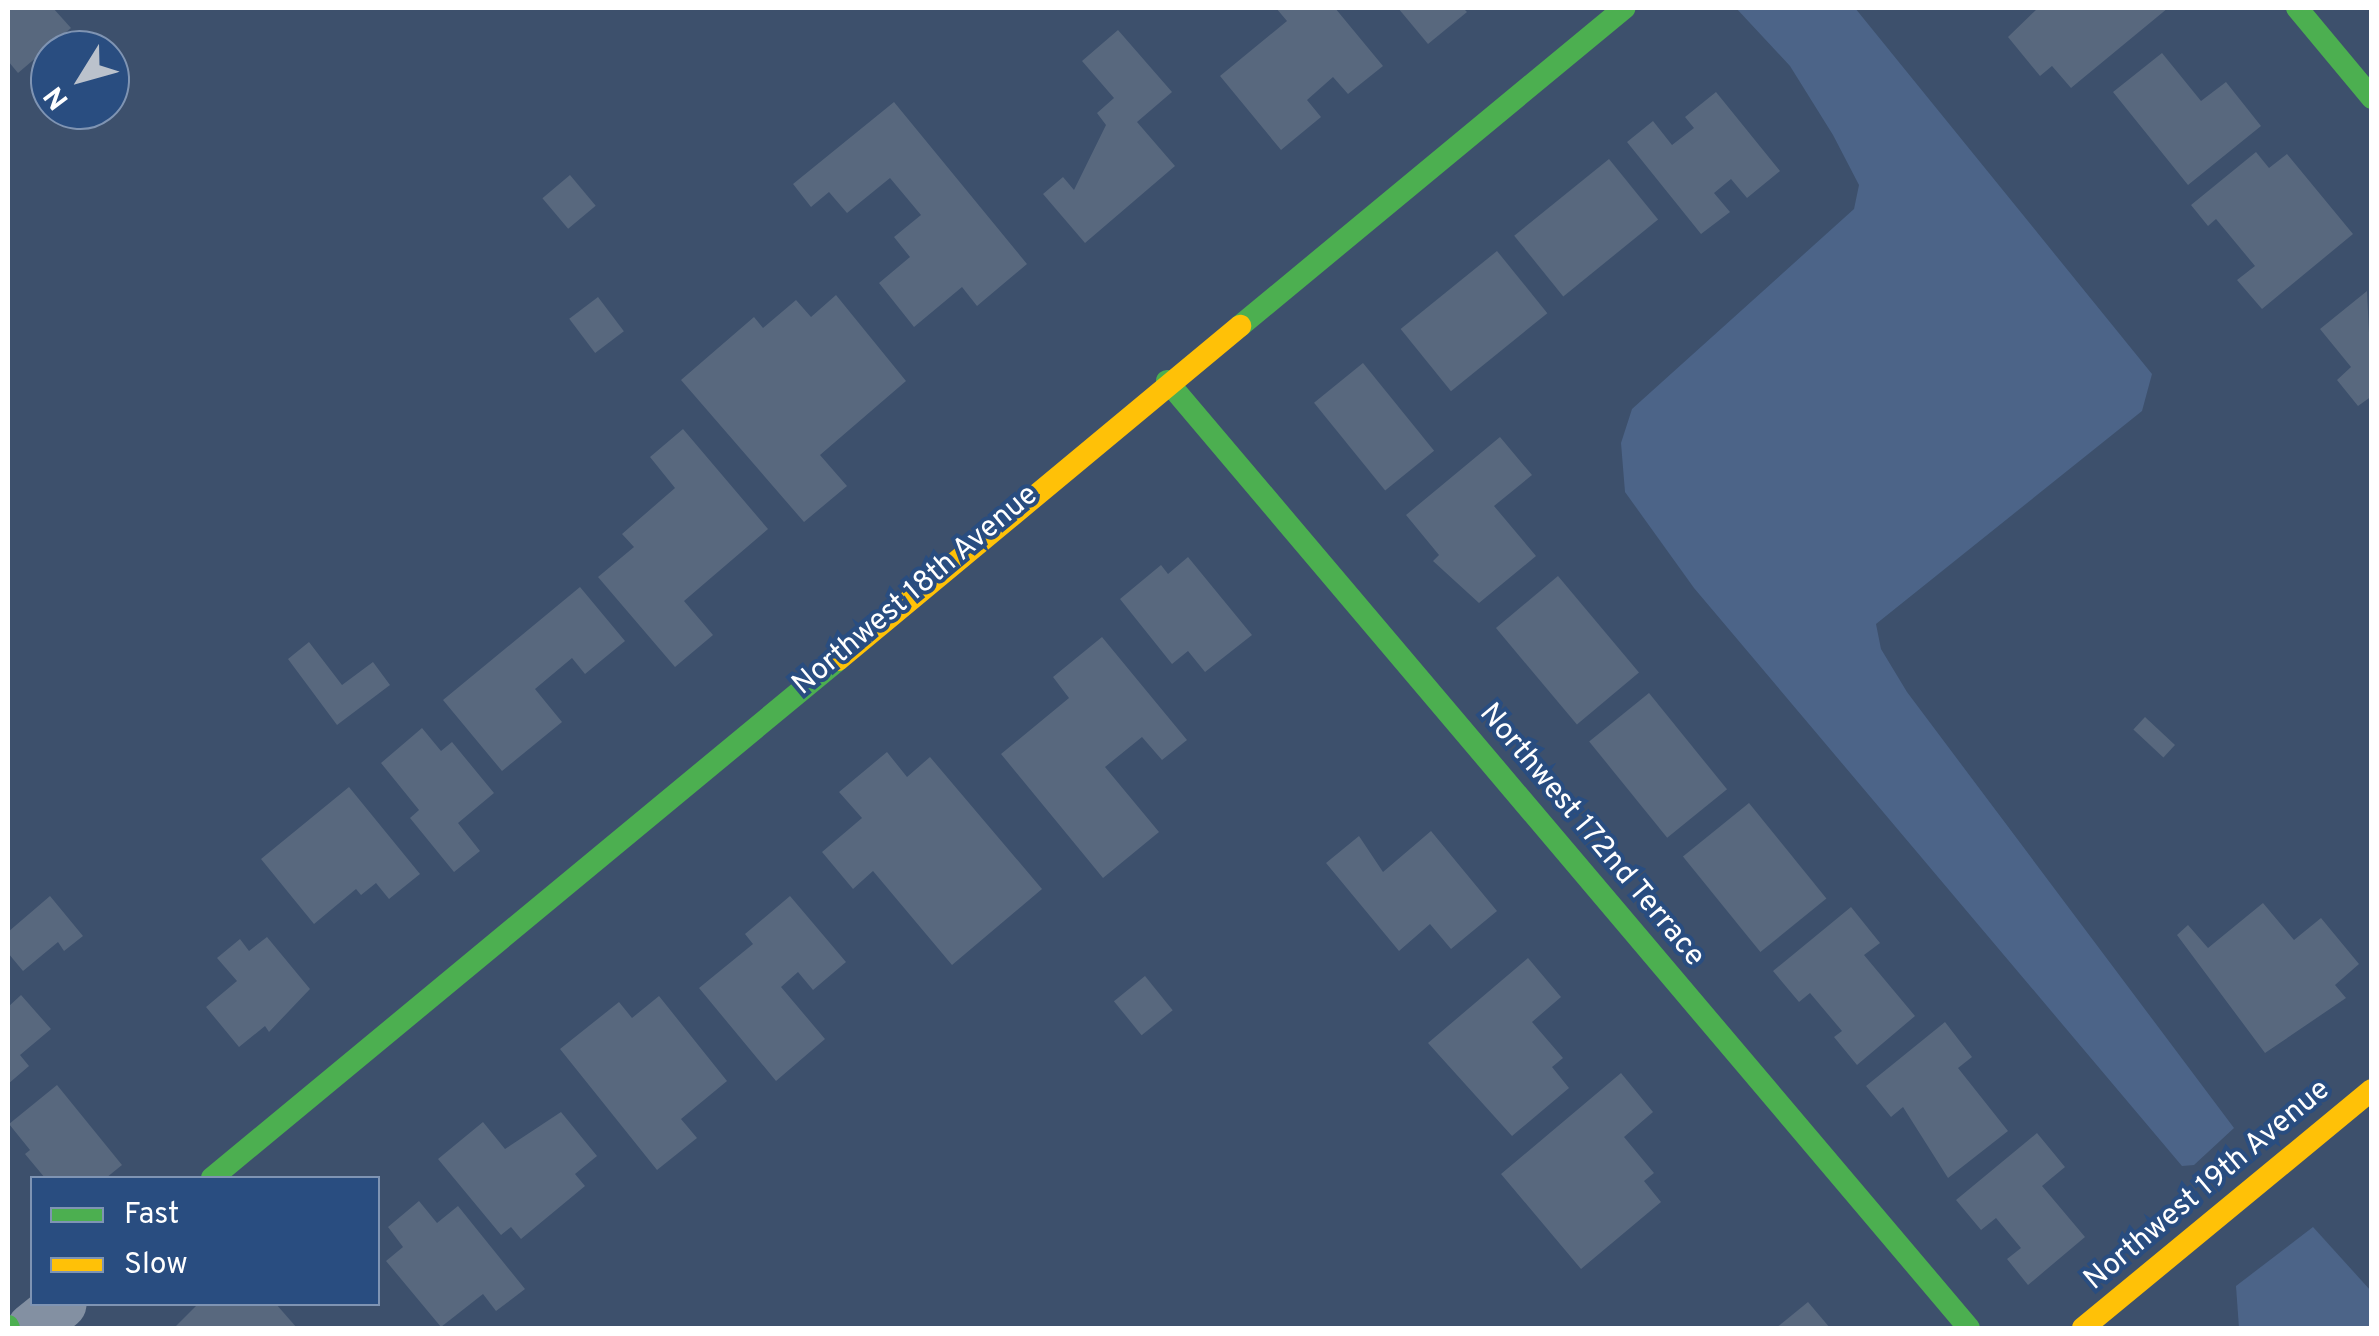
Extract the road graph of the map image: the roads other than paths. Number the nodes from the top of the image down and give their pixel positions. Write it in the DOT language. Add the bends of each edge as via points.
graph roads {
  1 [pos="1625,8"];
  2 [pos="2297,8"];
  3 [pos="2372,98"];
  4 [pos="1167,381"];
  5 [pos="2372,1090"];
  6 [pos="214,1176"];
  7 [pos="60,1306"];
  8 [pos="32,1328"];
  9 [pos="1970,1328"];
  10 [pos="2083,1328"];
  1 -- 4 [label="street, Northwest 18th Avenue"];
  2 -- 3 [label="street"];
  4 -- 6 [label="street, Northwest 18th Avenue"];
  4 -- 9 [label="street, Northwest 172nd Terrace"];
  5 -- 10 [label="street, Northwest 19th Avenue"];
  7 -- 8 [label="street"];
}
